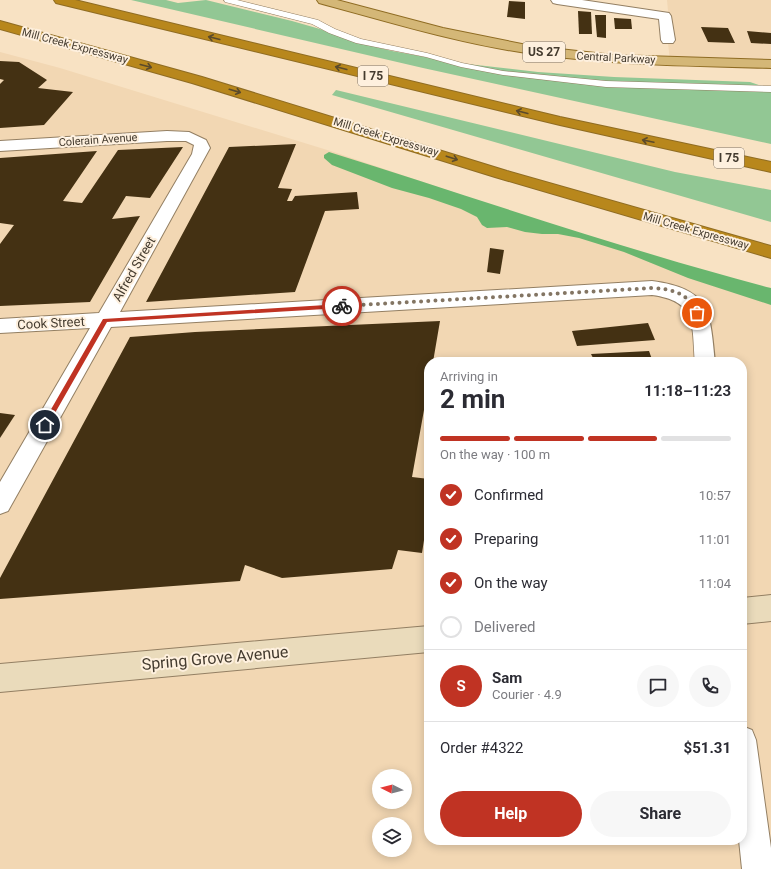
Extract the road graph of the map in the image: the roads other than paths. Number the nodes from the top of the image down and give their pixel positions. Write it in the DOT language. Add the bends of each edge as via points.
graph roads {
  1 [pos="60,0"];
  2 [pos="228,0"];
  3 [pos="323,0"];
  4 [pos="557,0"];
  5 [pos="0,26"];
  6 [pos="668,40"];
  7 [pos="771,64"];
  8 [pos="771,89"];
  9 [pos="196,140"];
  10 [pos="0,146"];
  11 [pos="686,149"];
  12 [pos="771,162"];
  13 [pos="771,167"];
  14 [pos="502,174"];
  15 [pos="771,252"];
  16 [pos="771,264"];
  17 [pos="105,320"];
  18 [pos="0,326"];
  19 [pos="704,357"];
  20 [pos="0,504"];
  21 [pos="771,608"];
  22 [pos="747,610"];
  23 [pos="424,639"];
  24 [pos="0,678"];
  25 [pos="747,780"];
  26 [pos="758,869"];
  11 -- 1 [label="highway, I 75, one-way"];
  2 -- 8 [label="lane" via="315,22 360,42 503,73 606,84"];
  3 -- 7 [label="main road, Central Parkway / US 27" via="463,37 561,54 611,59"];
  4 -- 6 [label="street" via="664,16"];
  5 -- 14 [label="highway, Mill Creek Expressway, one-way" via="273,102"];
  9 -- 10 [label="street, Colerain Avenue" via="189,137 167,136"];
  9 -- 17 [label="street, Alfred Street" via="201,143 200,154"];
  11 -- 12 [label="highway"];
  11 -- 13 [label="highway, I 75"];
  14 -- 15 [label="highway, Mill Creek Expressway"];
  14 -- 16 [label="highway"];
  17 -- 18 [label="street, Cook Street"];
  17 -- 19 [label="street, Cook Street" via="652,288 666,289 693,302 701,323"];
  17 -- 20 [label="street, Alfred Street"];
  21 -- 22 [label="main road"];
  23 -- 24 [label="main road, Spring Grove Avenue"];
  25 -- 26 [label="street"];
}
